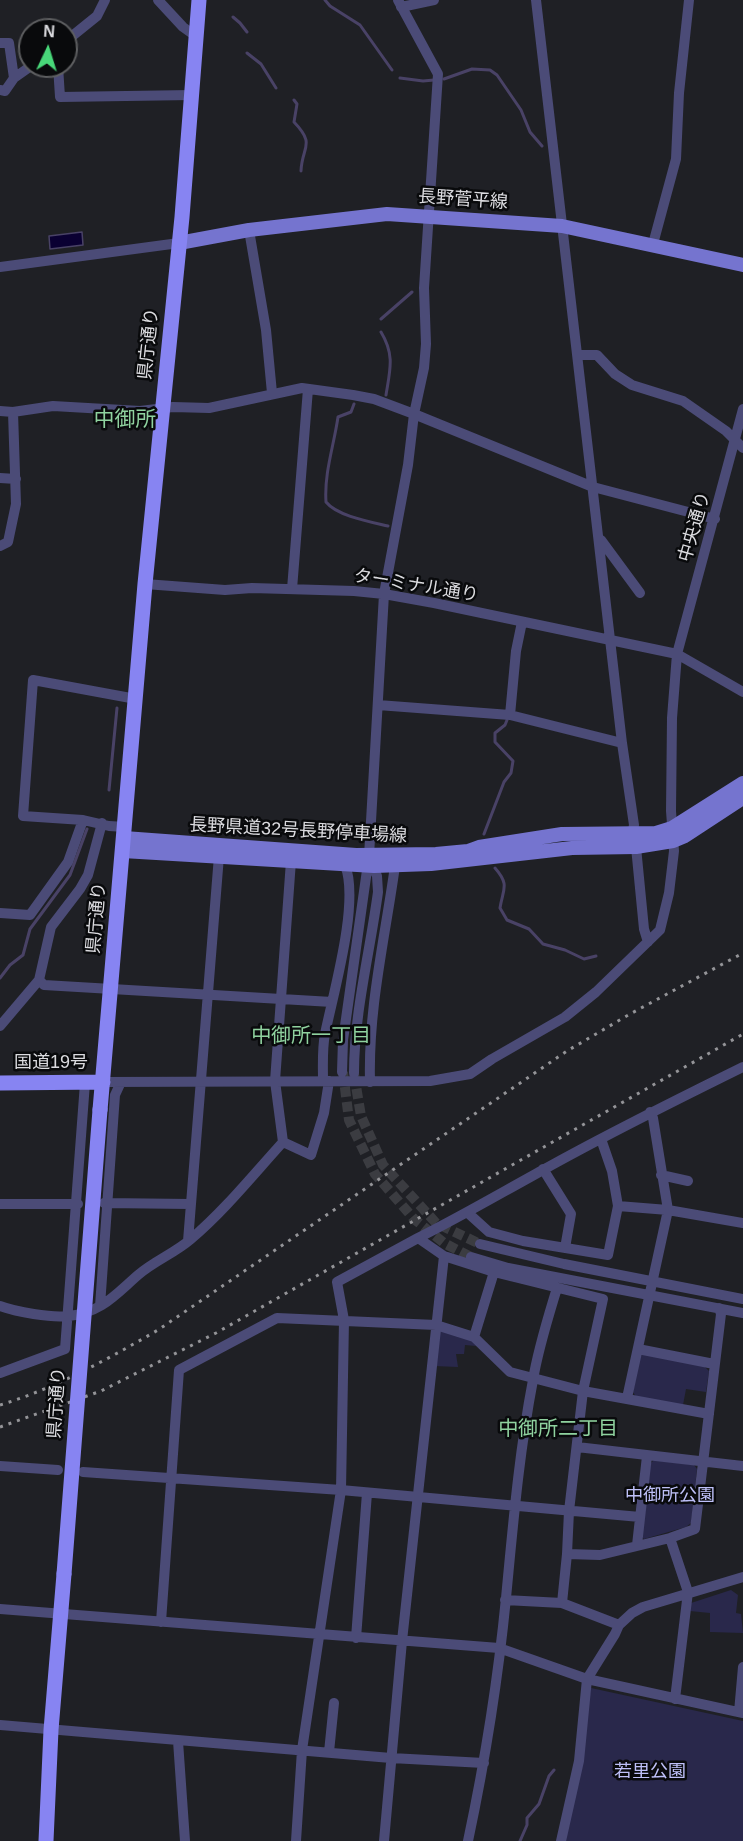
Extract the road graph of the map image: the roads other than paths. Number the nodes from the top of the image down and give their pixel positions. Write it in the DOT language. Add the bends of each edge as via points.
graph roads {
  1 [pos="105,0"];
  2 [pos="158,0"];
  3 [pos="199,0"];
  4 [pos="434,0"];
  5 [pos="536,0"];
  6 [pos="689,0"];
  7 [pos="400,3"];
  8 [pos="78,31"];
  9 [pos="197,37"];
  10 [pos="0,43"];
  11 [pos="18,75"];
  12 [pos="14,78"];
  13 [pos="59,78"];
  14 [pos="0,90"];
  15 [pos="192,95"];
  16 [pos="428,215"];
  17 [pos="562,226"];
  18 [pos="249,230"];
  19 [pos="179,243"];
  20 [pos="653,244"];
  21 [pos="743,265"];
  22 [pos="0,267"];
  23 [pos="579,355"];
  24 [pos="308,389"];
  25 [pos="272,393"];
  26 [pos="162,408"];
  27 [pos="743,408"];
  28 [pos="0,411"];
  29 [pos="13,412"];
  30 [pos="414,414"];
  31 [pos="739,443"];
  32 [pos="0,478"];
  33 [pos="16,479"];
  34 [pos="593,487"];
  35 [pos="715,519"];
  36 [pos="600,538"];
  37 [pos="0,546"];
  38 [pos="145,584"];
  39 [pos="292,589"];
  40 [pos="640,593"];
  41 [pos="384,594"];
  42 [pos="522,622"];
  43 [pos="611,641"];
  44 [pos="677,654"];
  45 [pos="743,692"];
  46 [pos="136,699"];
  47 [pos="378,705"];
  48 [pos="510,716"];
  49 [pos="622,743"];
  50 [pos="743,783"];
  51 [pos="743,798"];
  52 [pos="83,820"];
  53 [pos="102,823"];
  54 [pos="673,835"];
  55 [pos="124,839"];
  56 [pos="634,841"];
  57 [pos="219,856"];
  58 [pos="291,861"];
  59 [pos="370,863"];
  60 [pos="345,865"];
  61 [pos="395,866"];
  62 [pos="0,913"];
  63 [pos="648,942"];
  64 [pos="39,980"];
  65 [pos="110,990"];
  66 [pos="207,995"];
  67 [pos="280,999"];
  68 [pos="332,1002"];
  69 [pos="0,1026"];
  70 [pos="743,1067"];
  71 [pos="342,1072"];
  72 [pos="354,1073"];
  73 [pos="201,1081"];
  74 [pos="326,1081"];
  75 [pos="103,1082"];
  76 [pos="121,1082"];
  77 [pos="275,1082"];
  78 [pos="370,1082"];
  79 [pos="0,1083"];
  80 [pos="85,1083"];
  81 [pos="650,1112"];
  82 [pos="601,1139"];
  83 [pos="283,1142"];
  84 [pos="543,1169"];
  85 [pos="661,1175"];
  86 [pos="688,1181"];
  87 [pos="106,1203"];
  88 [pos="0,1204"];
  89 [pos="77,1204"];
  90 [pos="190,1204"];
  91 [pos="618,1206"];
  92 [pos="668,1210"];
  93 [pos="468,1213"];
  94 [pos="743,1223"];
  95 [pos="418,1238"];
  96 [pos="188,1241"];
  97 [pos="480,1244"];
  98 [pos="565,1248"];
  99 [pos="444,1256"];
  100 [pos="471,1257"];
  101 [pos="494,1272"];
  102 [pos="653,1281"];
  103 [pos="557,1288"];
  104 [pos="649,1293"];
  105 [pos="743,1299"];
  106 [pos="0,1306"];
  107 [pos="100,1306"];
  108 [pos="719,1308"];
  109 [pos="743,1312"];
  110 [pos="68,1317"];
  111 [pos="344,1320"];
  112 [pos="436,1325"];
  113 [pos="474,1337"];
  114 [pos="638,1349"];
  115 [pos="714,1364"];
  116 [pos="0,1373"];
  117 [pos="533,1379"];
  118 [pos="583,1391"];
  119 [pos="627,1398"];
  120 [pos="709,1414"];
  121 [pos="578,1447"];
  122 [pos="647,1456"];
  123 [pos="703,1460"];
  124 [pos="0,1466"];
  125 [pos="743,1466"];
  126 [pos="58,1470"];
  127 [pos="83,1472"];
  128 [pos="171,1479"];
  129 [pos="341,1490"];
  130 [pos="367,1493"];
  131 [pos="419,1498"];
  132 [pos="513,1505"];
  133 [pos="569,1511"];
  134 [pos="640,1517"];
  135 [pos="670,1538"];
  136 [pos="637,1545"];
  137 [pos="567,1554"];
  138 [pos="743,1577"];
  139 [pos="688,1592"];
  140 [pos="506,1600"];
  141 [pos="562,1603"];
  142 [pos="0,1609"];
  143 [pos="60,1613"];
  144 [pos="161,1622"];
  145 [pos="619,1625"];
  146 [pos="319,1636"];
  147 [pos="356,1638"];
  148 [pos="402,1641"];
  149 [pos="499,1648"];
  150 [pos="743,1667"];
  151 [pos="587,1679"];
  152 [pos="675,1699"];
  153 [pos="334,1703"];
  154 [pos="741,1713"];
  155 [pos="0,1725"];
  156 [pos="51,1730"];
  157 [pos="178,1741"];
  158 [pos="302,1750"];
  159 [pos="329,1752"];
  160 [pos="391,1758"];
  161 [pos="484,1763"];
  162 [pos="46,1841"];
  163 [pos="185,1841"];
  164 [pos="296,1841"];
  165 [pos="384,1841"];
  166 [pos="468,1841"];
  167 [pos="561,1841"];
  1 -- 8 [label="street" via="97,16"];
  2 -- 9 [label="street"];
  3 -- 9 [label="highway, 県庁通り"];
  4 -- 7 [label="street"];
  5 -- 17 [label="street"];
  6 -- 20 [label="street" via="676,159"];
  7 -- 16 [label="street" via="438,74"];
  9 -- 15 [label="highway, 県庁通り"];
  10 -- 12 [label="street" via="9,43"];
  11 -- 12 [label="street"];
  12 -- 14 [label="street" via="5,91"];
  13 -- 15 [label="street" via="60,97"];
  15 -- 19 [label="highway, 県庁通り"];
  16 -- 17 [label="main road, 長野菅平線"];
  16 -- 18 [label="main road, 長野菅平線" via="367,215"];
  16 -- 30 [label="street" via="426,344"];
  17 -- 20 [label="main road, 長野菅平線"];
  17 -- 23 [label="street"];
  18 -- 19 [label="main road, 長野菅平線"];
  18 -- 25 [label="street"];
  19 -- 22 [label="street"];
  19 -- 26 [label="highway, 県庁通り"];
  20 -- 21 [label="main road, 長野菅平線"];
  23 -- 31 [label="street" via="597,355 632,386 683,401"];
  23 -- 34 [label="street"];
  24 -- 25 [label="street"];
  24 -- 30 [label="street" via="374,399"];
  24 -- 39 [label="street"];
  25 -- 26 [label="street" via="209,408"];
  26 -- 29 [label="street" via="140,411 53,406"];
  26 -- 38 [label="highway, 県庁通り"];
  27 -- 31 [label="street, 中央通り"];
  28 -- 29 [label="street"];
  29 -- 33 [label="street"];
  30 -- 34 [label="street"];
  30 -- 41 [label="street"];
  31 -- 35 [label="street, 中央通り"];
  32 -- 33 [label="street"];
  33 -- 37 [label="street" via="16,504 8,542"];
  34 -- 35 [label="street"];
  34 -- 36 [label="street"];
  35 -- 44 [label="street, 中央通り"];
  36 -- 40 [label="street"];
  36 -- 43 [label="street"];
  38 -- 39 [label="street, ターミナル通り" via="225,590"];
  38 -- 46 [label="highway, 県庁通り"];
  39 -- 41 [label="street, ターミナル通り"];
  41 -- 42 [label="street, ターミナル通り"];
  41 -- 47 [label="street"];
  42 -- 43 [label="street, ターミナル通り"];
  42 -- 48 [label="street"];
  43 -- 44 [label="street, ターミナル通り"];
  43 -- 49 [label="street"];
  44 -- 45 [label="street, ターミナル通り"];
  44 -- 54 [label="street, 中央通り" via="672,718"];
  46 -- 52 [label="street" via="33,680 23,816"];
  46 -- 55 [label="highway, 県庁通り"];
  47 -- 48 [label="street"];
  47 -- 59 [label="street"];
  48 -- 49 [label="street"];
  49 -- 56 [label="street"];
  50 -- 54 [label="main road, 長野県道32号長野停車場線"];
  51 -- 54 [label="main road, 長野県道32号長野停車場線" via="694,830"];
  52 -- 53 [label="street"];
  52 -- 62 [label="street" via="68,862 30,915"];
  53 -- 55 [label="street"];
  53 -- 64 [label="street" via="88,875 51,927"];
  54 -- 56 [label="main road, 長野県道32号長野停車場線" via="656,833"];
  54 -- 63 [label="street, 中央通り" via="665,914 660,930"];
  55 -- 57 [label="main road, 長野県道32号長野停車場線"];
  55 -- 59 [label="main road, 長野県道32号長野停車場線"];
  55 -- 65 [label="highway, 県庁通り"];
  56 -- 59 [label="main road, 長野県道32号長野停車場線" via="562,834"];
  56 -- 61 [label="main road, 長野県道32号長野停車場線"];
  56 -- 63 [label="street"];
  57 -- 58 [label="main road, 長野県道32号長野停車場線"];
  57 -- 66 [label="street"];
  58 -- 60 [label="main road, 長野県道32号長野停車場線"];
  58 -- 67 [label="street"];
  59 -- 60 [label="main road, 長野県道32号長野停車場線"];
  59 -- 61 [label="main road, 長野県道32号長野停車場線"];
  59 -- 71 [label="street" via="343,1040"];
  59 -- 72 [label="street" via="377,876 378,892"];
  60 -- 68 [label="street" via="349,900"];
  61 -- 78 [label="street" via="375,987 369,1043"];
  63 -- 78 [label="street, 中央通り" via="565,1017 470,1074 430,1082"];
  64 -- 65 [label="street" via="44,985"];
  64 -- 69 [label="street"];
  65 -- 66 [label="street"];
  65 -- 75 [label="highway, 県庁通り"];
  66 -- 67 [label="street"];
  66 -- 73 [label="street"];
  67 -- 68 [label="street"];
  67 -- 77 [label="street"];
  68 -- 74 [label="street" via="324,1037"];
  70 -- 81 [label="street"];
  73 -- 76 [label="street, 中央通り"];
  73 -- 77 [label="street, 中央通り"];
  73 -- 90 [label="street"];
  74 -- 77 [label="street, 中央通り"];
  74 -- 78 [label="street, 中央通り"];
  74 -- 83 [label="street" via="324,1113 311,1155"];
  75 -- 76 [label="street, 中央通り"];
  75 -- 80 [label="highway, 国道19号"];
  75 -- 143 [label="highway, 県庁通り, bridge"];
  76 -- 87 [label="street" via="115,1095"];
  77 -- 83 [label="street"];
  79 -- 80 [label="highway, 国道19号"];
  80 -- 89 [label="street"];
  81 -- 82 [label="street"];
  81 -- 85 [label="street"];
  82 -- 84 [label="street"];
  82 -- 91 [label="street"];
  83 -- 96 [label="street"];
  84 -- 93 [label="street"];
  84 -- 98 [label="street" via="571,1214"];
  85 -- 86 [label="street"];
  85 -- 92 [label="street"];
  87 -- 90 [label="street"];
  87 -- 107 [label="street"];
  88 -- 89 [label="street"];
  89 -- 110 [label="street"];
  90 -- 96 [label="street"];
  91 -- 92 [label="street"];
  91 -- 98 [label="street" via="608,1255"];
  92 -- 94 [label="street"];
  92 -- 102 [label="street"];
  93 -- 95 [label="street"];
  93 -- 98 [label="street" via="489,1232"];
  95 -- 99 [label="street"];
  95 -- 111 [label="street" via="337,1282"];
  96 -- 107 [label="street"];
  97 -- 102 [label="street"];
  99 -- 101 [label="street"];
  99 -- 112 [label="street"];
  100 -- 104 [label="street" via="508,1268"];
  101 -- 103 [label="street"];
  101 -- 113 [label="street"];
  102 -- 104 [label="street"];
  102 -- 105 [label="street"];
  103 -- 117 [label="street"];
  103 -- 118 [label="street" via="603,1299"];
  104 -- 108 [label="street"];
  104 -- 114 [label="street"];
  106 -- 110 [label="street"];
  107 -- 110 [label="street"];
  108 -- 109 [label="street"];
  108 -- 115 [label="street"];
  110 -- 116 [label="street" via="65,1350"];
  111 -- 112 [label="street"];
  111 -- 128 [label="street" via="277,1318 179,1370"];
  111 -- 129 [label="street"];
  112 -- 113 [label="street"];
  112 -- 131 [label="street"];
  113 -- 117 [label="street" via="510,1372"];
  114 -- 115 [label="street"];
  114 -- 119 [label="street"];
  115 -- 120 [label="street"];
  117 -- 118 [label="street"];
  117 -- 132 [label="street"];
  118 -- 119 [label="street"];
  118 -- 121 [label="street"];
  119 -- 120 [label="street"];
  120 -- 123 [label="street"];
  121 -- 122 [label="street"];
  121 -- 133 [label="street"];
  122 -- 123 [label="street"];
  122 -- 134 [label="street"];
  123 -- 125 [label="street"];
  123 -- 135 [label="street" via="695,1529"];
  124 -- 126 [label="street"];
  127 -- 128 [label="street"];
  128 -- 129 [label="street"];
  128 -- 144 [label="street"];
  129 -- 130 [label="street"];
  129 -- 146 [label="street"];
  130 -- 131 [label="street"];
  130 -- 147 [label="street"];
  131 -- 132 [label="street"];
  131 -- 148 [label="street"];
  132 -- 133 [label="street"];
  132 -- 140 [label="street"];
  133 -- 134 [label="street"];
  133 -- 137 [label="street"];
  134 -- 136 [label="street"];
  135 -- 136 [label="street"];
  135 -- 139 [label="street"];
  136 -- 137 [label="street" via="600,1555"];
  137 -- 141 [label="street"];
  138 -- 139 [label="street"];
  139 -- 145 [label="street" via="643,1607"];
  139 -- 152 [label="street"];
  140 -- 141 [label="street"];
  140 -- 149 [label="street"];
  141 -- 145 [label="street"];
  142 -- 143 [label="street"];
  143 -- 144 [label="street"];
  143 -- 156 [label="highway, 県庁通り"];
  144 -- 146 [label="street"];
  145 -- 151 [label="street"];
  146 -- 147 [label="street"];
  146 -- 158 [label="street"];
  147 -- 148 [label="street"];
  148 -- 149 [label="street"];
  148 -- 160 [label="street"];
  149 -- 151 [label="street"];
  149 -- 161 [label="street"];
  150 -- 154 [label="street"];
  151 -- 152 [label="street"];
  151 -- 167 [label="street" via="579,1761"];
  152 -- 154 [label="street"];
  153 -- 159 [label="street"];
  155 -- 156 [label="street"];
  156 -- 157 [label="street"];
  156 -- 162 [label="highway, 県庁通り"];
  157 -- 158 [label="street"];
  157 -- 163 [label="street"];
  158 -- 159 [label="street"];
  158 -- 164 [label="street"];
  159 -- 160 [label="street"];
  160 -- 161 [label="street"];
  160 -- 165 [label="street"];
  161 -- 166 [label="street"];
}
